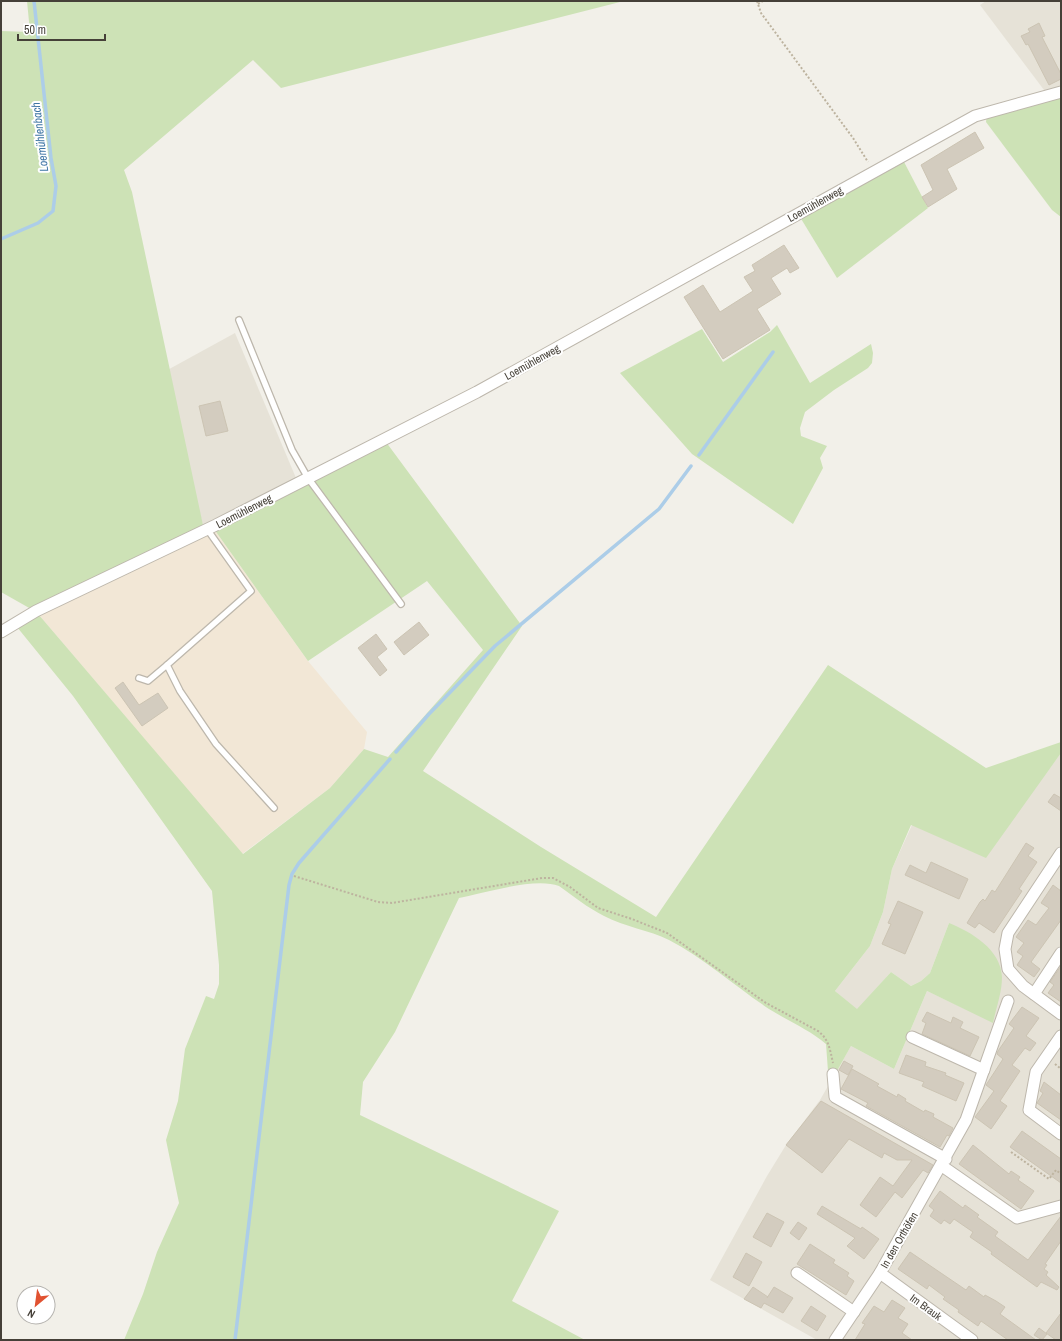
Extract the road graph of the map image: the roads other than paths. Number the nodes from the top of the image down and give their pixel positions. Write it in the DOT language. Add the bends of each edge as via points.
graph roads {
  1 [pos="1061,92"];
  2 [pos="239,320"];
  3 [pos="308,478"];
  4 [pos="207,529"];
  5 [pos="401,604"];
  6 [pos="1,632"];
  7 [pos="167,665"];
  8 [pos="139,678"];
  9 [pos="274,808"];
  10 [pos="1061,853"];
  11 [pos="1061,953"];
  12 [pos="1034,994"];
  13 [pos="1008,1001"];
  14 [pos="1061,1014"];
  15 [pos="1061,1036"];
  16 [pos="912,1037"];
  17 [pos="984,1070"];
  18 [pos="833,1074"];
  19 [pos="1061,1134"];
  20 [pos="944,1163"];
  21 [pos="1061,1206"];
  22 [pos="797,1273"];
  23 [pos="880,1273"];
  24 [pos="854,1312"];
  25 [pos="835,1340"];
  26 [pos="972,1340"];
  1 -- 3 [label="street, Loemühlenweg" via="975,116 476,392"];
  2 -- 3 [label="lane" via="292,450"];
  3 -- 4 [label="street, Loemühlenweg"];
  3 -- 5 [label="lane"];
  4 -- 6 [label="street, Loemühlenweg" via="36,612"];
  4 -- 7 [label="lane" via="251,591"];
  7 -- 8 [label="lane" via="148,681"];
  7 -- 9 [label="lane" via="180,691 216,744"];
  10 -- 12 [label="street" via="1008,933 1005,949 1008,969"];
  11 -- 12 [label="street"];
  12 -- 14 [label="street"];
  13 -- 17 [label="street, In den Orthöfen"];
  15 -- 19 [label="street" via="1036,1072 1028,1110"];
  16 -- 17 [label="street"];
  17 -- 20 [label="street, In den Orthöfen" via="966,1120"];
  18 -- 20 [label="street" via="835,1097"];
  20 -- 21 [label="street" via="1017,1218"];
  20 -- 23 [label="street, In den Orthöfen"];
  22 -- 24 [label="street"];
  23 -- 24 [label="street, In den Orthöfen"];
  23 -- 26 [label="street, Im Brauk"];
  24 -- 25 [label="street, In den Orthöfen"];
}
